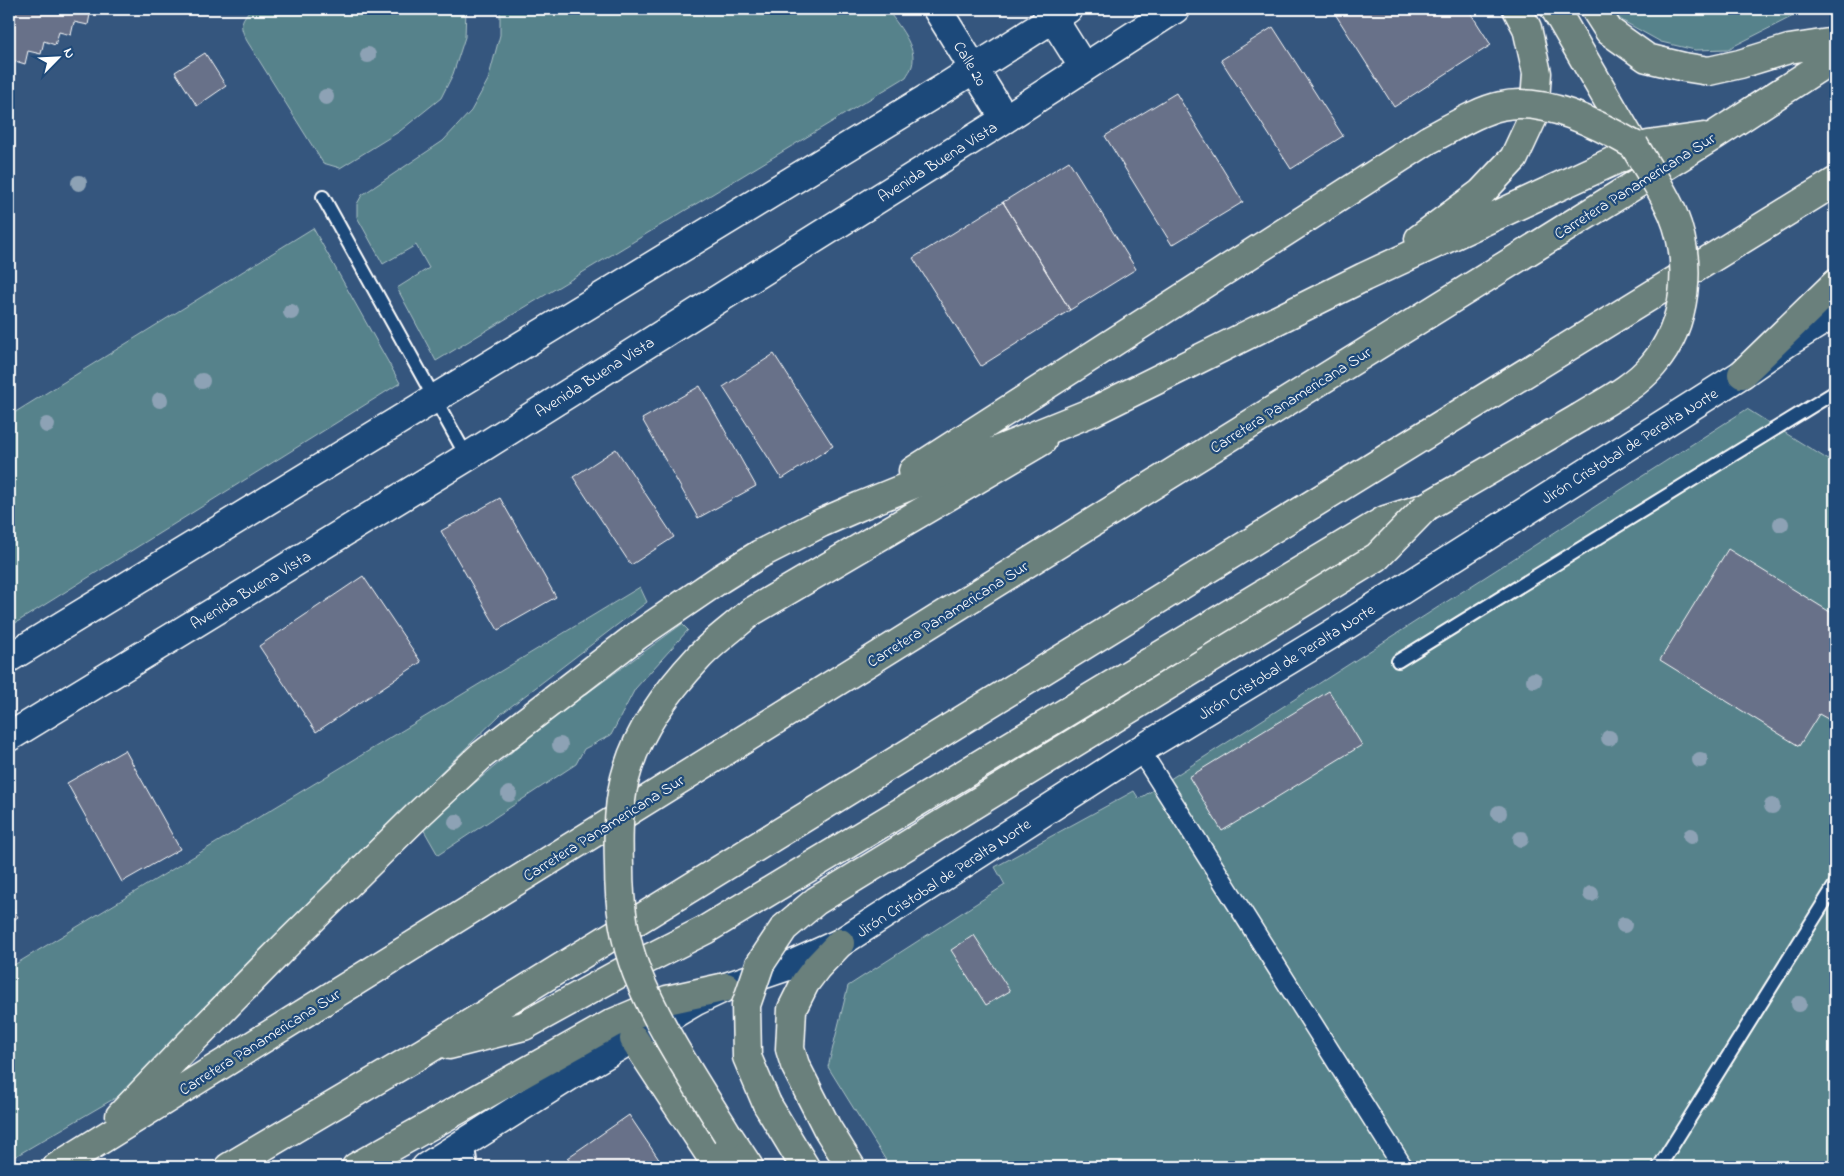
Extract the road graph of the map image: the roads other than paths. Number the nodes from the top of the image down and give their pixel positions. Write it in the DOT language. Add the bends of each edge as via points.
graph roads {
  1 [pos="937,9"];
  2 [pos="1175,9"];
  3 [pos="1518,9"];
  4 [pos="1555,9"];
  5 [pos="1594,9"];
  6 [pos="1056,12"];
  7 [pos="1835,42"];
  8 [pos="1835,57"];
  9 [pos="1084,68"];
  10 [pos="974,69"];
  11 [pos="1005,119"];
  12 [pos="1716,135"];
  13 [pos="1634,145"];
  14 [pos="1835,182"];
  15 [pos="323,197"];
  16 [pos="1364,277"];
  17 [pos="1835,284"];
  18 [pos="1835,313"];
  19 [pos="1742,374"];
  20 [pos="1835,392"];
  21 [pos="434,398"];
  22 [pos="1092,412"];
  23 [pos="467,456"];
  24 [pos="860,506"];
  25 [pos="1426,507"];
  26 [pos="9,658"];
  27 [pos="1398,661"];
  28 [pos="9,737"];
  29 [pos="1140,750"];
  30 [pos="1835,885"];
  31 [pos="840,943"];
  32 [pos="726,987"];
  33 [pos="634,1039"];
  34 [pos="424,1052"];
  35 [pos="94,1144"];
  36 [pos="469,1154"];
  37 [pos="57,1167"];
  38 [pos="229,1167"];
  39 [pos="356,1167"];
  40 [pos="426,1167"];
  41 [pos="718,1167"];
  42 [pos="749,1167"];
  43 [pos="805,1167"];
  44 [pos="851,1167"];
  45 [pos="1403,1167"];
  46 [pos="1659,1167"];
  1 -- 10 [label="main road, Calle 20"];
  2 -- 9 [label="main road, Avenida Buena Vista"];
  3 -- 16 [label="main road" via="1537,73 1534,115 1514,158 1481,193"];
  4 -- 13 [label="main road"];
  5 -- 7 [label="main road" via="1609,30 1647,58 1708,71 1789,49"];
  6 -- 9 [label="main road"];
  6 -- 10 [label="main road"];
  8 -- 12 [label="main road, Carretera Panamericana Sur"];
  9 -- 11 [label="main road, Avenida Buena Vista"];
  10 -- 11 [label="main road, Calle 20"];
  10 -- 21 [label="main road"];
  11 -- 23 [label="main road, Avenida Buena Vista"];
  12 -- 16 [label="main road" via="1648,145"];
  12 -- 35 [label="main road, Carretera Panamericana Sur"];
  13 -- 24 [label="main road, bridge" via="1583,119 1526,104 1501,106 1474,117 1428,140"];
  13 -- 25 [label="main road, bridge" via="1673,214 1681,238 1685,284 1679,315 1667,346 1652,367 1626,389"];
  14 -- 34 [label="main road"];
  15 -- 21 [label="lane"];
  16 -- 22 [label="main road"];
  17 -- 19 [label="main road"];
  18 -- 19 [label="main road, Jirón Cristobal de Peralta Norte"];
  19 -- 29 [label="main road, Jirón Cristobal de Peralta Norte" via="1345,626"];
  20 -- 27 [label="lane"];
  21 -- 23 [label="lane"];
  21 -- 26 [label="main road"];
  22 -- 24 [label="main road"];
  22 -- 42 [label="main road, bridge" via="751,612 699,656 659,706 642,736 628,768 618,838 619,886 625,930 637,973 668,1036"];
  23 -- 28 [label="main road, Avenida Buena Vista"];
  24 -- 35 [label="main road" via="760,554 720,579 638,635 482,755 285,946"];
  25 -- 34 [label="main road" via="1385,520 705,930 524,1026"];
  25 -- 43 [label="main road, bridge" via="1377,557 816,901 784,928 760,964 746,1005 747,1057 767,1104"];
  29 -- 31 [label="main road, Jirón Cristobal de Peralta Norte"];
  29 -- 45 [label="street"];
  30 -- 46 [label="lane"];
  31 -- 32 [label="main road, Jirón Cristobal de Peralta Norte" via="791,965"];
  31 -- 44 [label="main road" via="817,967 792,1009 790,1048 795,1065 827,1128"];
  32 -- 33 [label="main road, Jirón Cristobal de Peralta Norte"];
  32 -- 39 [label="main road" via="667,1000 613,1023"];
  33 -- 36 [label="main road, Jirón Cristobal de Peralta Norte" via="581,1069"];
  33 -- 41 [label="main road"];
  34 -- 38 [label="main road"];
  35 -- 37 [label="main road, Carretera Panamericana Sur"];
  36 -- 40 [label="main road, Jirón Cristobal de Peralta Norte"];
}
